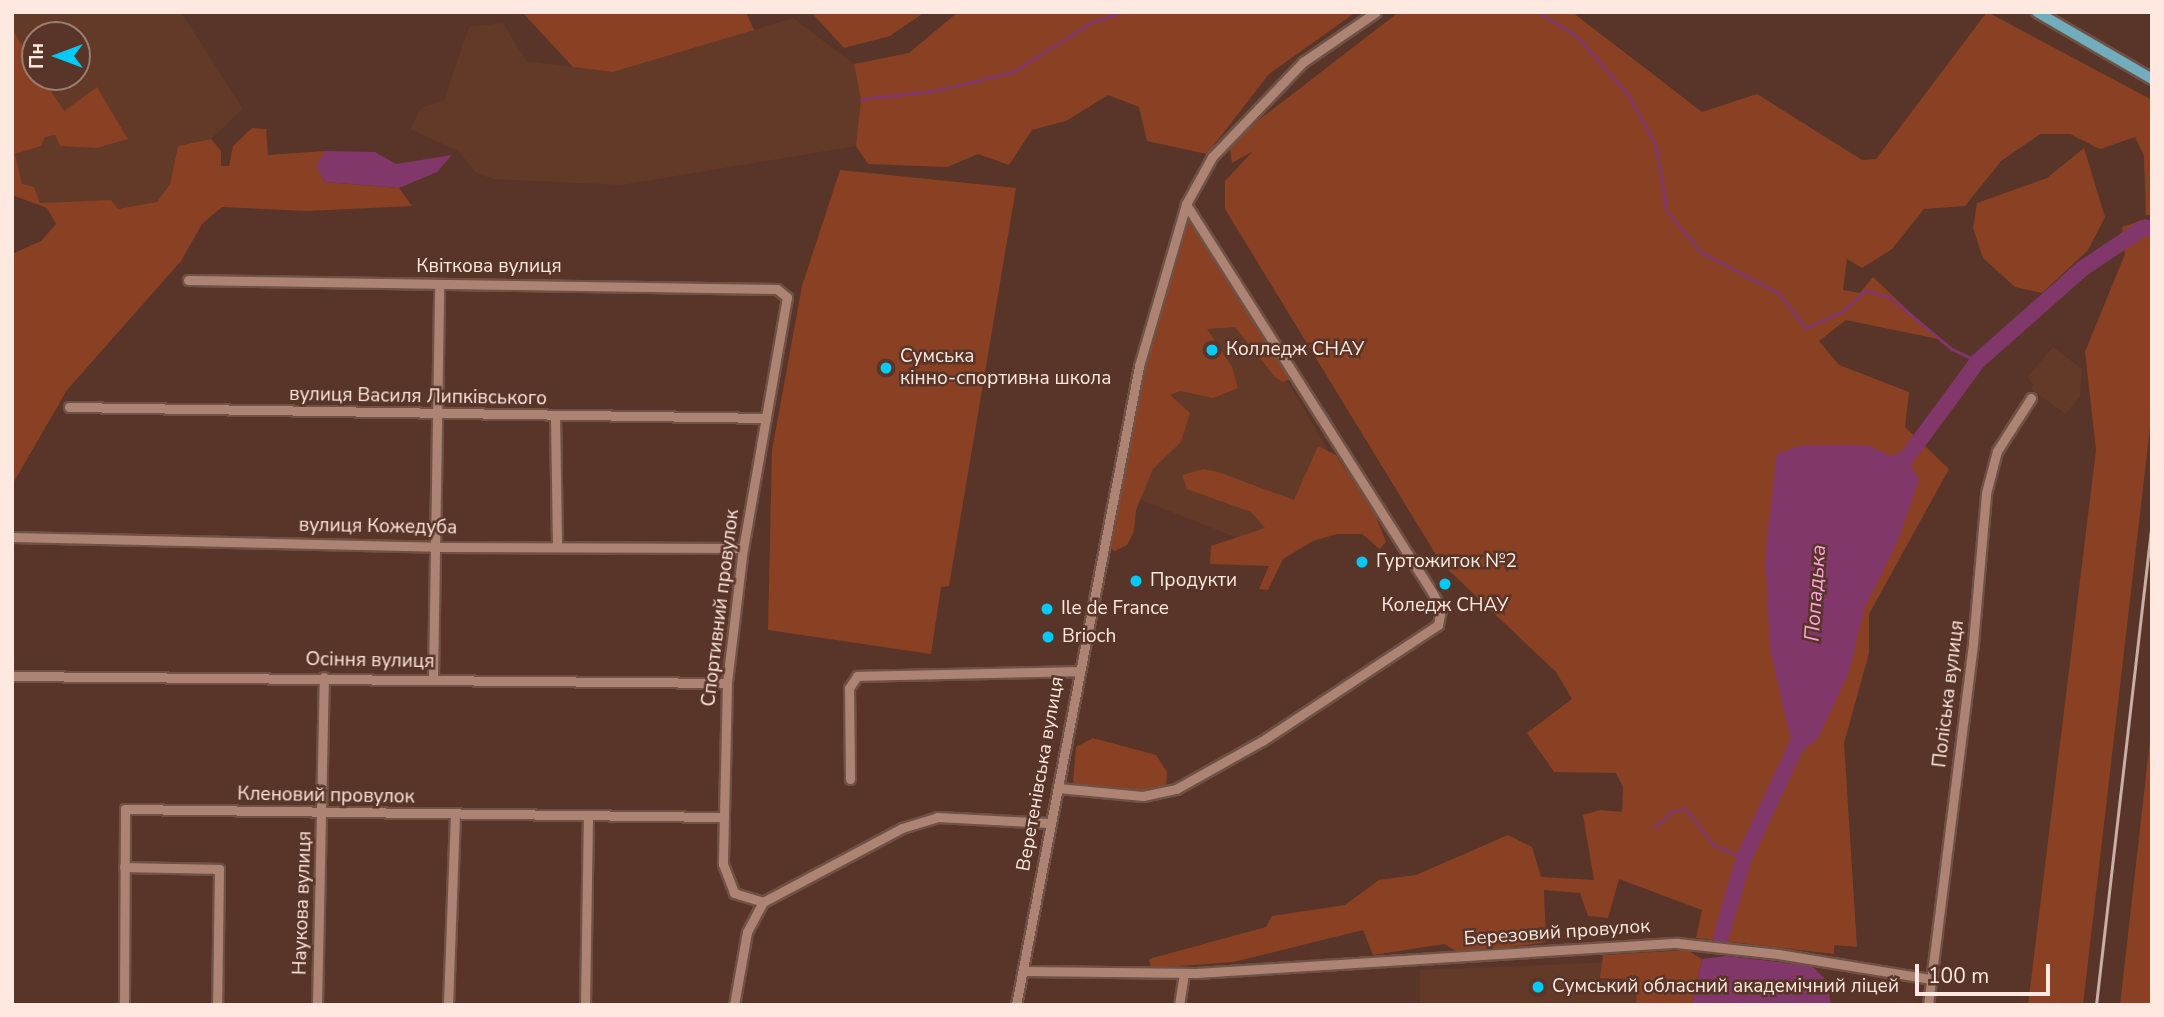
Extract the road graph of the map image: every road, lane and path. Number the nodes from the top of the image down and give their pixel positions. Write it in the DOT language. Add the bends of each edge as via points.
graph roads {
  1 [pos="1376,12"];
  2 [pos="2037,12"];
  3 [pos="2152,79"];
  4 [pos="1186,204"];
  5 [pos="188,280"];
  6 [pos="439,285"];
  7 [pos="788,297"];
  8 [pos="2031,398"];
  9 [pos="69,407"];
  10 [pos="439,416"];
  11 [pos="555,416"];
  12 [pos="766,418"];
  13 [pos="12,537"];
  14 [pos="557,546"];
  15 [pos="438,547"];
  16 [pos="743,548"];
  17 [pos="1078,671"];
  18 [pos="12,676"];
  19 [pos="324,677"];
  20 [pos="433,679"];
  21 [pos="727,683"];
  22 [pos="850,779"];
  23 [pos="1058,788"];
  24 [pos="324,813"];
  25 [pos="455,816"];
  26 [pos="588,817"];
  27 [pos="721,817"];
  28 [pos="1050,823"];
  29 [pos="124,867"];
  30 [pos="763,902"];
  31 [pos="1024,971"];
  32 [pos="1184,973"];
  33 [pos="1930,979"];
  34 [pos="124,1005"];
  35 [pos="217,1005"];
  36 [pos="317,1005"];
  37 [pos="448,1005"];
  38 [pos="585,1005"];
  39 [pos="734,1005"];
  40 [pos="1016,1005"];
  41 [pos="1179,1005"];
  42 [pos="1928,1005"];
  1 -- 4 [label="street, Веретенівська вулиця" via="1303,62 1212,157"];
  2 -- 3 [label="main road"];
  4 -- 17 [label="street, Веретенівська вулиця" via="1139,366"];
  4 -- 23 [label="street" via="1432,592 1441,609 1438,625 1302,716 1176,789 1143,796"];
  5 -- 6 [label="street, Квіткова вулиця"];
  6 -- 7 [label="street, Квіткова вулиця" via="777,289"];
  6 -- 10 [label="street"];
  7 -- 12 [label="street, Спортивний провулок"];
  8 -- 33 [label="street, Поліська вулиця" via="1997,451 1986,493 1973,643"];
  9 -- 10 [label="street, вулиця Василя Липківського"];
  10 -- 11 [label="street, вулиця Василя Липківського"];
  10 -- 15 [label="street"];
  11 -- 12 [label="street, вулиця Василя Липківського"];
  11 -- 14 [label="street"];
  12 -- 16 [label="street, Спортивний провулок"];
  13 -- 15 [label="street, вулиця Кожедуба"];
  14 -- 15 [label="street, вулиця Кожедуба"];
  14 -- 16 [label="street, вулиця Кожедуба"];
  15 -- 20 [label="street"];
  16 -- 21 [label="street, Спортивний провулок"];
  17 -- 22 [label="street" via="858,676 849,688"];
  17 -- 23 [label="street, Веретенівська вулиця"];
  18 -- 19 [label="street, Осіння вулиця"];
  19 -- 20 [label="street, Осіння вулиця"];
  19 -- 24 [label="street, Наукова вулиця"];
  20 -- 21 [label="street, Осіння вулиця"];
  21 -- 27 [label="street, Спортивний провулок"];
  23 -- 28 [label="street, Веретенівська вулиця"];
  24 -- 25 [label="street, Кленовий провулок"];
  24 -- 29 [label="street, Кленовий провулок" via="125,809"];
  24 -- 36 [label="street, Наукова вулиця"];
  25 -- 26 [label="street, Кленовий провулок"];
  25 -- 37 [label="street"];
  26 -- 27 [label="street, Кленовий провулок"];
  26 -- 38 [label="street"];
  27 -- 30 [label="street, Спортивний провулок" via="726,878 734,893"];
  28 -- 30 [label="street" via="937,817 902,828"];
  28 -- 31 [label="street, Веретенівська вулиця"];
  29 -- 34 [label="street, Кленовий провулок"];
  29 -- 35 [label="street" via="219,869"];
  30 -- 39 [label="street" via="747,932"];
  31 -- 32 [label="street, Березовий провулок"];
  31 -- 40 [label="street, Веретенівська вулиця"];
  32 -- 33 [label="street, Березовий провулок" via="1677,943"];
  32 -- 41 [label="street"];
  33 -- 42 [label="street, Поліська вулиця"];
}
